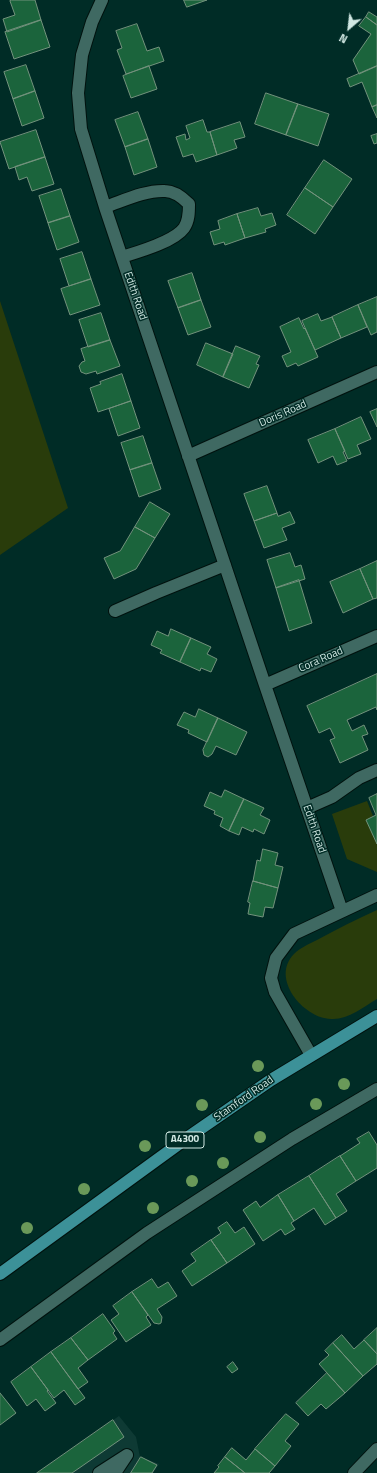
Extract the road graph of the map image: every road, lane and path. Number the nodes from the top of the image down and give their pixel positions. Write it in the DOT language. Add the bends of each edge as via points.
graph roads {
  1 [pos="102,0"];
  2 [pos="105,207"];
  3 [pos="122,257"];
  4 [pos="377,372"];
  5 [pos="188,456"];
  6 [pos="225,566"];
  7 [pos="116,611"];
  8 [pos="377,636"];
  9 [pos="265,685"];
  10 [pos="377,770"];
  11 [pos="307,808"];
  12 [pos="377,896"];
  13 [pos="342,911"];
  14 [pos="377,1016"];
  15 [pos="311,1055"];
  16 [pos="377,1090"];
  17 [pos="0,1274"];
  18 [pos="0,1340"];
  19 [pos="377,1449"];
  20 [pos="99,1473"];
  21 [pos="115,1473"];
  22 [pos="354,1473"];
  1 -- 2 [label="street, Edith Road" via="82,55 78,93 81,129"];
  2 -- 3 [label="street, Edith Road"];
  2 -- 3 [label="street" via="166,190 182,196 189,204 189,217 184,228 166,241"];
  3 -- 5 [label="street, Edith Road"];
  4 -- 5 [label="street, Doris Road"];
  5 -- 6 [label="street, Edith Road"];
  6 -- 7 [label="street"];
  6 -- 9 [label="street, Edith Road"];
  8 -- 9 [label="street, Cora Road"];
  9 -- 11 [label="street, Edith Road"];
  10 -- 11 [label="street" via="332,797"];
  11 -- 13 [label="street, Edith Road"];
  12 -- 13 [label="street"];
  13 -- 15 [label="street" via="294,934 276,958 272,978 275,992"];
  14 -- 15 [label="main road, Stamford Road / A4300"];
  15 -- 17 [label="main road, Stamford Road / A4300" via="187,1138"];
  16 -- 18 [label="street" via="292,1139 147,1233"];
  19 -- 22 [label="street"];
  20 -- 21 [label="street" via="127,1454"];
}
